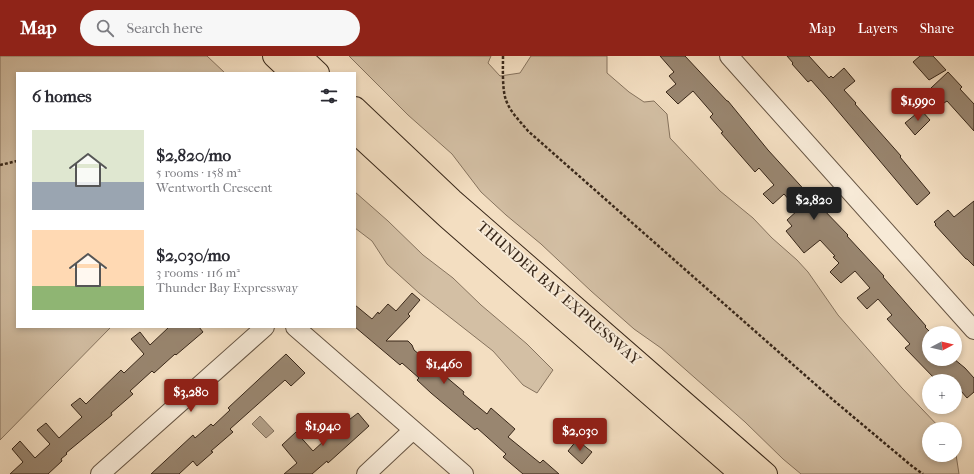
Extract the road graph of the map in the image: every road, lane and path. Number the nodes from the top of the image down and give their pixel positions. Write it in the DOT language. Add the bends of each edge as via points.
graph roads {
  1 [pos="274,56"];
  2 [pos="300,56"];
  3 [pos="503,56"];
  4 [pos="729,56"];
  5 [pos="291,72"];
  6 [pos="317,72"];
  7 [pos="356,109"];
  8 [pos="356,133"];
  9 [pos="16,161"];
  10 [pos="0,166"];
  11 [pos="264,328"];
  12 [pos="296,328"];
  13 [pos="974,330"];
  14 [pos="413,430"];
  15 [pos="100,474"];
  16 [pos="366,474"];
  17 [pos="464,474"];
  18 [pos="741,474"];
  19 [pos="766,474"];
  20 [pos="923,474"];
  1 -- 5 [label="highway"];
  2 -- 6 [label="highway"];
  3 -- 20 [label="path" via="505,99 528,131 832,400"];
  4 -- 13 [label="street"];
  7 -- 19 [label="highway, THUNDER BAY EXPRESSWAY" via="452,200"];
  8 -- 18 [label="highway, THUNDER BAY EXPRESSWAY" via="447,217"];
  9 -- 10 [label="path"];
  11 -- 15 [label="street"];
  12 -- 14 [label="street"];
  14 -- 16 [label="street"];
  14 -- 17 [label="street"];
}
